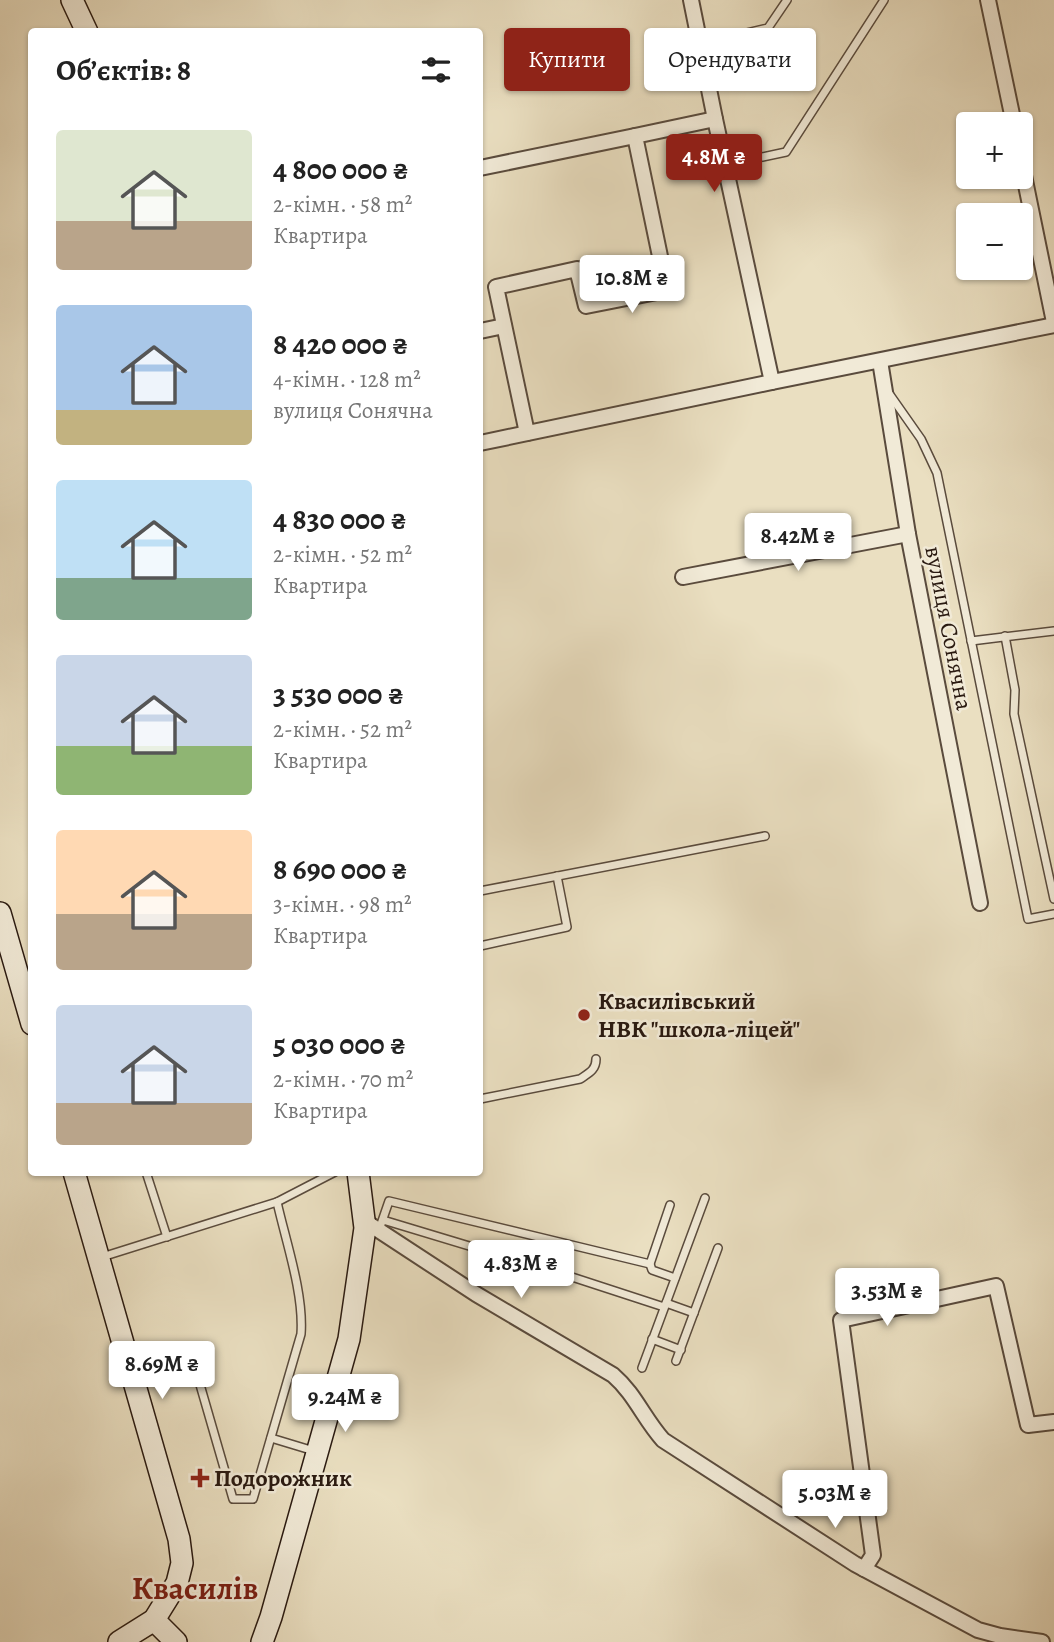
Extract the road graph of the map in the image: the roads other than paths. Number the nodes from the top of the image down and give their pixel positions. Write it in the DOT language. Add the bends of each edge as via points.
graph roads {
  1 [pos="72,0"];
  2 [pos="691,0"];
  3 [pos="787,0"];
  4 [pos="884,0"];
  5 [pos="988,0"];
  6 [pos="85,28"];
  7 [pos="697,28"];
  8 [pos="768,28"];
  9 [pos="709,91"];
  10 [pos="1011,112"];
  11 [pos="715,119"];
  12 [pos="635,136"];
  13 [pos="726,165"];
  14 [pos="483,167"];
  15 [pos="1027,189"];
  16 [pos="1054,324"];
  17 [pos="504,326"];
  18 [pos="483,330"];
  19 [pos="880,361"];
  20 [pos="772,382"];
  21 [pos="885,388"];
  22 [pos="527,433"];
  23 [pos="483,442"];
  24 [pos="908,534"];
  25 [pos="683,577"];
  26 [pos="1054,631"];
  27 [pos="1005,636"];
  28 [pos="971,642"];
  29 [pos="765,836"];
  30 [pos="557,876"];
  31 [pos="483,890"];
  32 [pos="1054,899"];
  33 [pos="980,903"];
  34 [pos="0,914"];
  35 [pos="1054,914"];
  36 [pos="483,945"];
  37 [pos="28,1010"];
  38 [pos="596,1059"];
  39 [pos="483,1098"];
  40 [pos="75,1176"];
  41 [pos="147,1176"];
  42 [pos="327,1176"];
  43 [pos="359,1176"];
  44 [pos="705,1198"];
  45 [pos="277,1202"];
  46 [pos="670,1205"];
  47 [pos="375,1223"];
  48 [pos="167,1237"];
  49 [pos="718,1248"];
  50 [pos="99,1258"];
  51 [pos="650,1264"];
  52 [pos="675,1278"];
  53 [pos="665,1305"];
  54 [pos="694,1313"];
  55 [pos="652,1339"];
  56 [pos="681,1350"];
  57 [pos="676,1361"];
  58 [pos="642,1367"];
  59 [pos="132,1370"];
  60 [pos="1054,1422"];
  61 [pos="271,1438"];
  62 [pos="318,1452"];
  63 [pos="864,1569"];
  64 [pos="155,1620"];
  65 [pos="118,1642"];
  66 [pos="177,1642"];
  67 [pos="262,1642"];
  68 [pos="1042,1642"];
  1 -- 6 [label="main road"];
  2 -- 7 [label="street"];
  3 -- 8 [label="lane"];
  4 -- 13 [label="lane" via="786,152"];
  5 -- 10 [label="street"];
  9 -- 11 [label="street"];
  11 -- 12 [label="street"];
  11 -- 13 [label="street"];
  12 -- 14 [label="street"];
  12 -- 17 [label="street" via="667,290 586,306 577,269 496,287"];
  13 -- 20 [label="street"];
  15 -- 16 [label="street"];
  16 -- 19 [label="street"];
  17 -- 18 [label="street"];
  17 -- 22 [label="street"];
  19 -- 20 [label="street"];
  19 -- 21 [label="street, вулиця Сонячна"];
  20 -- 22 [label="street"];
  21 -- 24 [label="street, вулиця Сонячна"];
  21 -- 28 [label="lane" via="921,439 937,473"];
  22 -- 23 [label="street"];
  24 -- 25 [label="street"];
  24 -- 33 [label="street, вулиця Сонячна"];
  26 -- 27 [label="lane"];
  27 -- 28 [label="lane"];
  27 -- 32 [label="lane" via="1015,690 1014,714"];
  28 -- 35 [label="lane" via="1028,919"];
  29 -- 30 [label="lane"];
  30 -- 31 [label="lane"];
  30 -- 36 [label="lane" via="567,927"];
  34 -- 37 [label="main road"];
  38 -- 39 [label="lane" via="596,1066 580,1079"];
  40 -- 50 [label="main road"];
  41 -- 48 [label="lane"];
  42 -- 45 [label="lane"];
  43 -- 47 [label="main road"];
  44 -- 52 [label="lane"];
  45 -- 48 [label="lane"];
  45 -- 61 [label="lane" via="302,1317"];
  46 -- 51 [label="lane"];
  47 -- 51 [label="lane" via="389,1202"];
  47 -- 53 [label="lane"];
  47 -- 62 [label="main road" via="365,1228 349,1339"];
  47 -- 63 [label="street" via="476,1294 613,1375 663,1440"];
  48 -- 50 [label="lane"];
  49 -- 54 [label="lane"];
  50 -- 59 [label="main road"];
  51 -- 52 [label="lane" via="652,1270"];
  52 -- 53 [label="lane"];
  53 -- 54 [label="lane"];
  53 -- 55 [label="lane"];
  54 -- 56 [label="lane"];
  55 -- 56 [label="lane"];
  55 -- 58 [label="lane"];
  56 -- 57 [label="lane"];
  59 -- 61 [label="lane" via="190,1350 233,1499 253,1500"];
  59 -- 64 [label="main road" via="182,1563 177,1583"];
  60 -- 63 [label="street" via="1028,1425 996,1286 841,1320 873,1555"];
  61 -- 62 [label="lane"];
  62 -- 67 [label="main road"];
  63 -- 68 [label="street" via="978,1630"];
  64 -- 65 [label="main road"];
  64 -- 66 [label="main road"];
}
